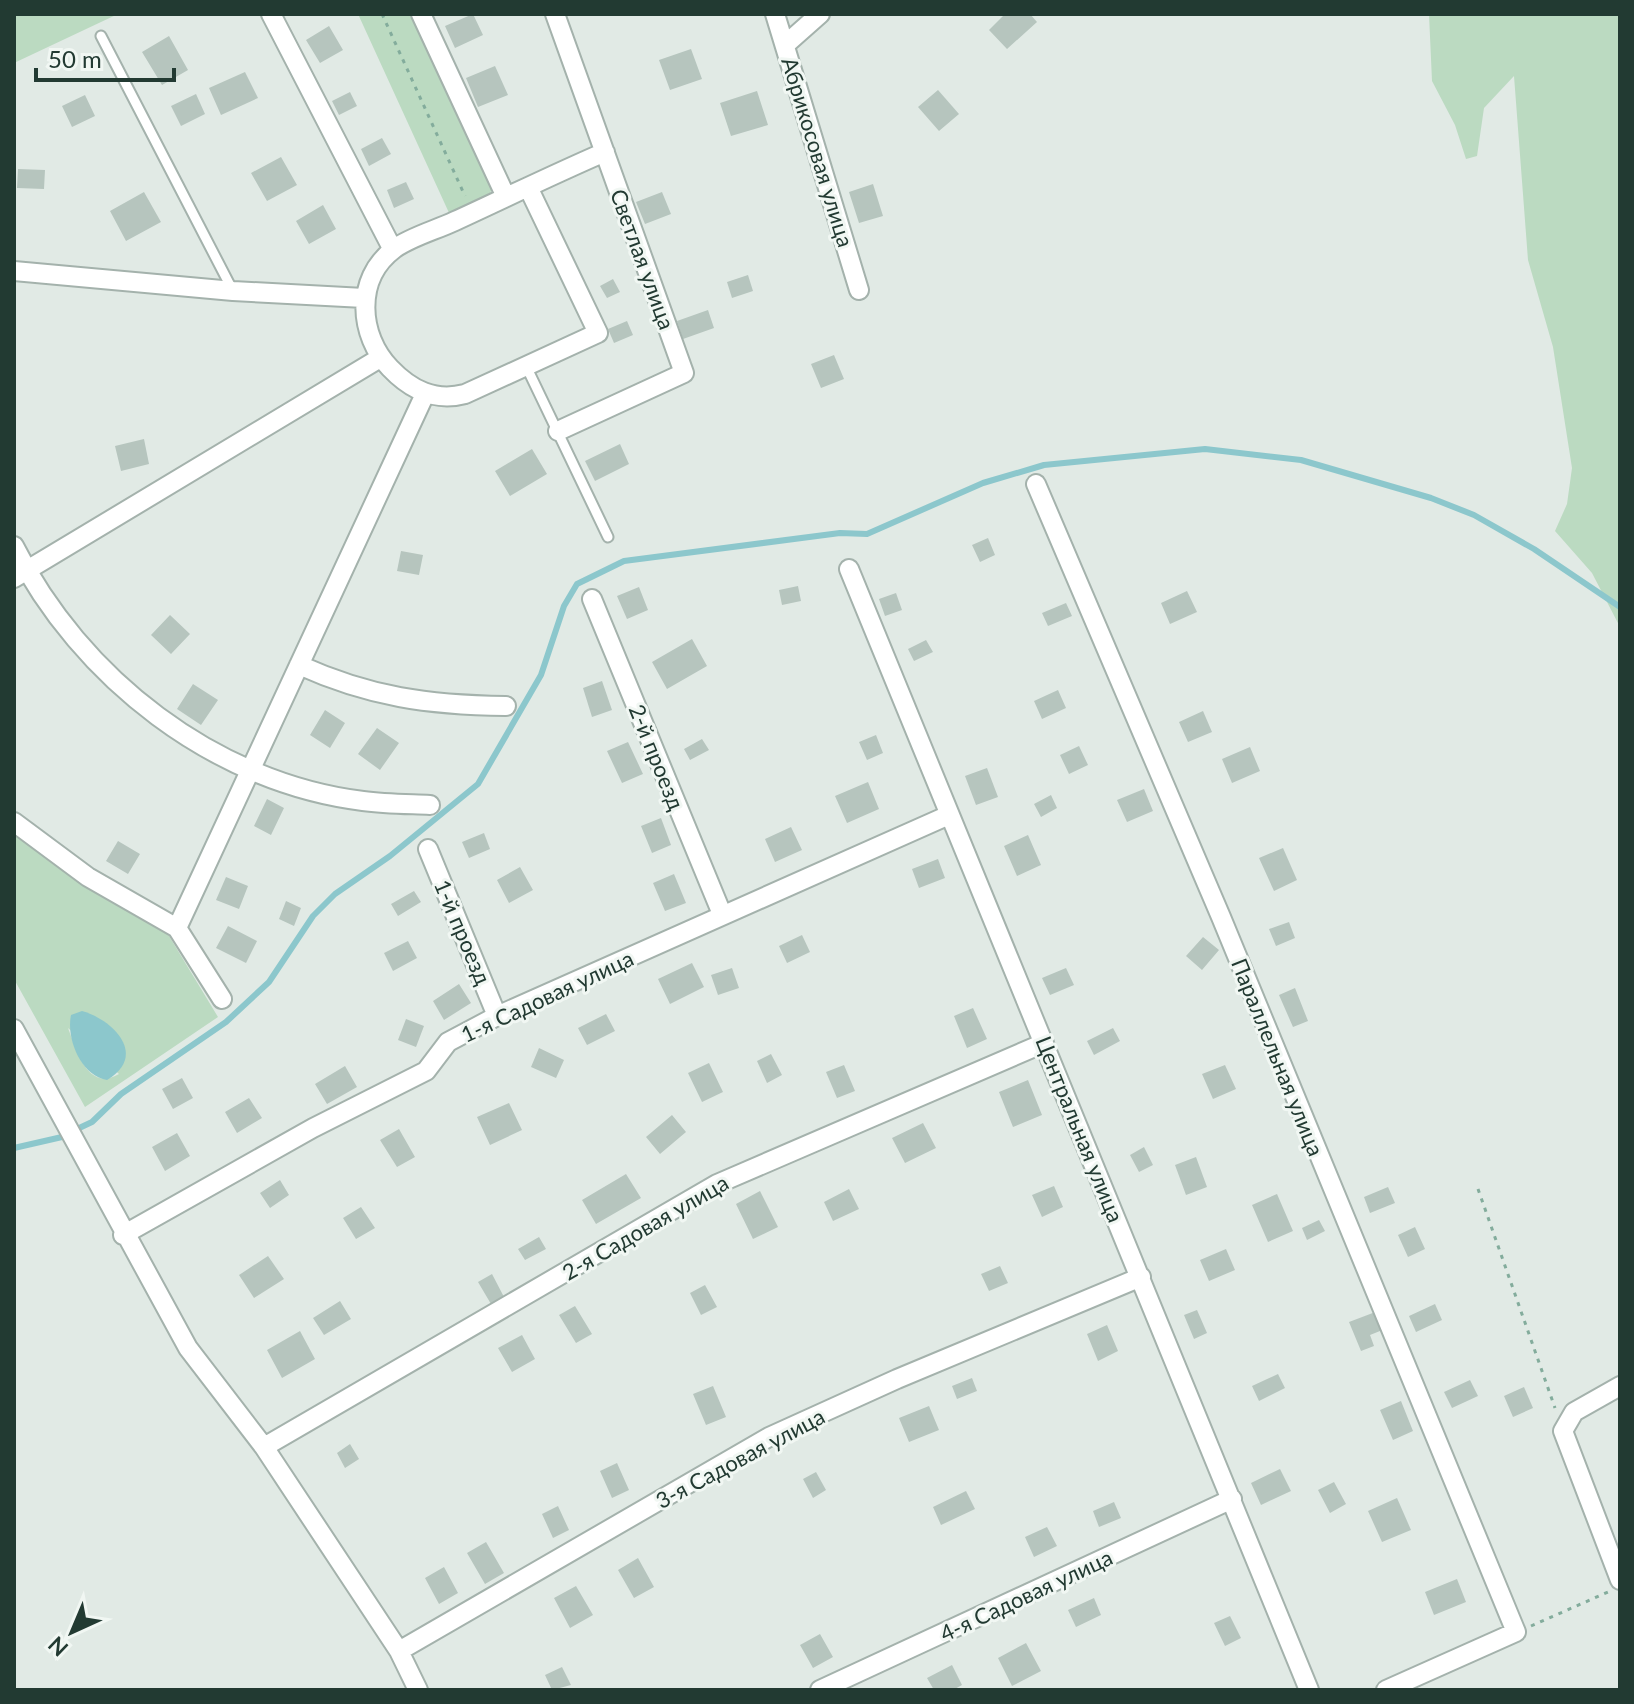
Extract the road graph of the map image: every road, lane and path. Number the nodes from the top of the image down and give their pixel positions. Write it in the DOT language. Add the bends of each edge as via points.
graph roads {
  1 [pos="271,14"];
  2 [pos="382,14"];
  3 [pos="421,14"];
  4 [pos="555,14"];
  5 [pos="775,14"];
  6 [pos="820,14"];
  7 [pos="101,36"];
  8 [pos="785,45"];
  9 [pos="605,152"];
  10 [pos="528,187"];
  11 [pos="506,197"];
  12 [pos="472,213"];
  13 [pos="393,250"];
  14 [pos="14,271"];
  15 [pos="859,290"];
  16 [pos="233,291"];
  17 [pos="364,298"];
  18 [pos="380,358"];
  19 [pos="526,366"];
  20 [pos="425,394"];
  21 [pos="558,431"];
  22 [pos="1036,484"];
  23 [pos="608,537"];
  24 [pos="14,546"];
  25 [pos="849,569"];
  26 [pos="20,574"];
  27 [pos="592,599"];
  28 [pos="299,665"];
  29 [pos="506,706"];
  30 [pos="249,770"];
  31 [pos="430,805"];
  32 [pos="949,815"];
  33 [pos="14,822"];
  34 [pos="428,849"];
  35 [pos="722,914"];
  36 [pos="177,928"];
  37 [pos="222,999"];
  38 [pos="497,1016"];
  39 [pos="14,1029"];
  40 [pos="1044,1043"];
  41 [pos="1478,1189"];
  42 [pos="123,1235"];
  43 [pos="1141,1277"];
  44 [pos="1620,1386"];
  45 [pos="1563,1431"];
  46 [pos="264,1447"];
  47 [pos="1232,1499"];
  48 [pos="1616,1585"];
  49 [pos="1516,1632"];
  50 [pos="399,1651"];
  51 [pos="418,1690"];
  52 [pos="820,1690"];
  53 [pos="1309,1690"];
  54 [pos="1386,1690"];
  1 -- 13 [label="street"];
  2 -- 12 [label="path"];
  3 -- 11 [label="street"];
  4 -- 9 [label="street, Светлая улица"];
  5 -- 8 [label="street, Абрикосовая улица"];
  6 -- 8 [label="street"];
  7 -- 16 [label="lane"];
  8 -- 15 [label="street, Абрикосовая улица"];
  9 -- 10 [label="street"];
  9 -- 21 [label="street, Светлая улица" via="684,373"];
  10 -- 11 [label="street"];
  10 -- 19 [label="street" via="598,333"];
  11 -- 12 [label="street"];
  12 -- 13 [label="street"];
  13 -- 17 [label="street" via="375,271"];
  14 -- 16 [label="street"];
  16 -- 17 [label="street"];
  17 -- 18 [label="street" via="367,330"];
  18 -- 20 [label="street" via="401,380"];
  18 -- 26 [label="street"];
  19 -- 20 [label="street" via="465,394"];
  19 -- 21 [label="lane"];
  20 -- 28 [label="street"];
  21 -- 23 [label="lane"];
  22 -- 49 [label="street, Параллельная улица"];
  24 -- 26 [label="street"];
  25 -- 32 [label="street, Центральная улица"];
  26 -- 30 [label="street" via="125,691 183,735"];
  27 -- 35 [label="street, 2-й проезд"];
  28 -- 29 [label="street" via="371,692 437,705"];
  28 -- 30 [label="street"];
  30 -- 31 [label="street" via="362,801"];
  30 -- 36 [label="street"];
  32 -- 35 [label="street, 1-я Садовая улица"];
  32 -- 40 [label="street, Центральная улица"];
  33 -- 36 [label="street" via="88,877"];
  34 -- 38 [label="street, 1-й проезд"];
  35 -- 38 [label="street, 1-я Садовая улица"];
  36 -- 37 [label="street"];
  38 -- 42 [label="street, 1-я Садовая улица" via="448,1042 426,1071"];
  39 -- 42 [label="street"];
  40 -- 43 [label="street, Центральная улица"];
  40 -- 46 [label="street, 2-я Садовая улица" via="717,1184"];
  41 -- 45 [label="path"];
  42 -- 46 [label="street" via="188,1348"];
  43 -- 47 [label="street, Центральная улица"];
  43 -- 50 [label="street, 3-я Садовая улица" via="769,1437"];
  44 -- 45 [label="street" via="1574,1412"];
  45 -- 48 [label="street"];
  46 -- 50 [label="street"];
  47 -- 52 [label="street, 4-я Садовая улица"];
  47 -- 53 [label="street, Центральная улица"];
  48 -- 49 [label="path"];
  49 -- 54 [label="street"];
  50 -- 51 [label="street"];
}
